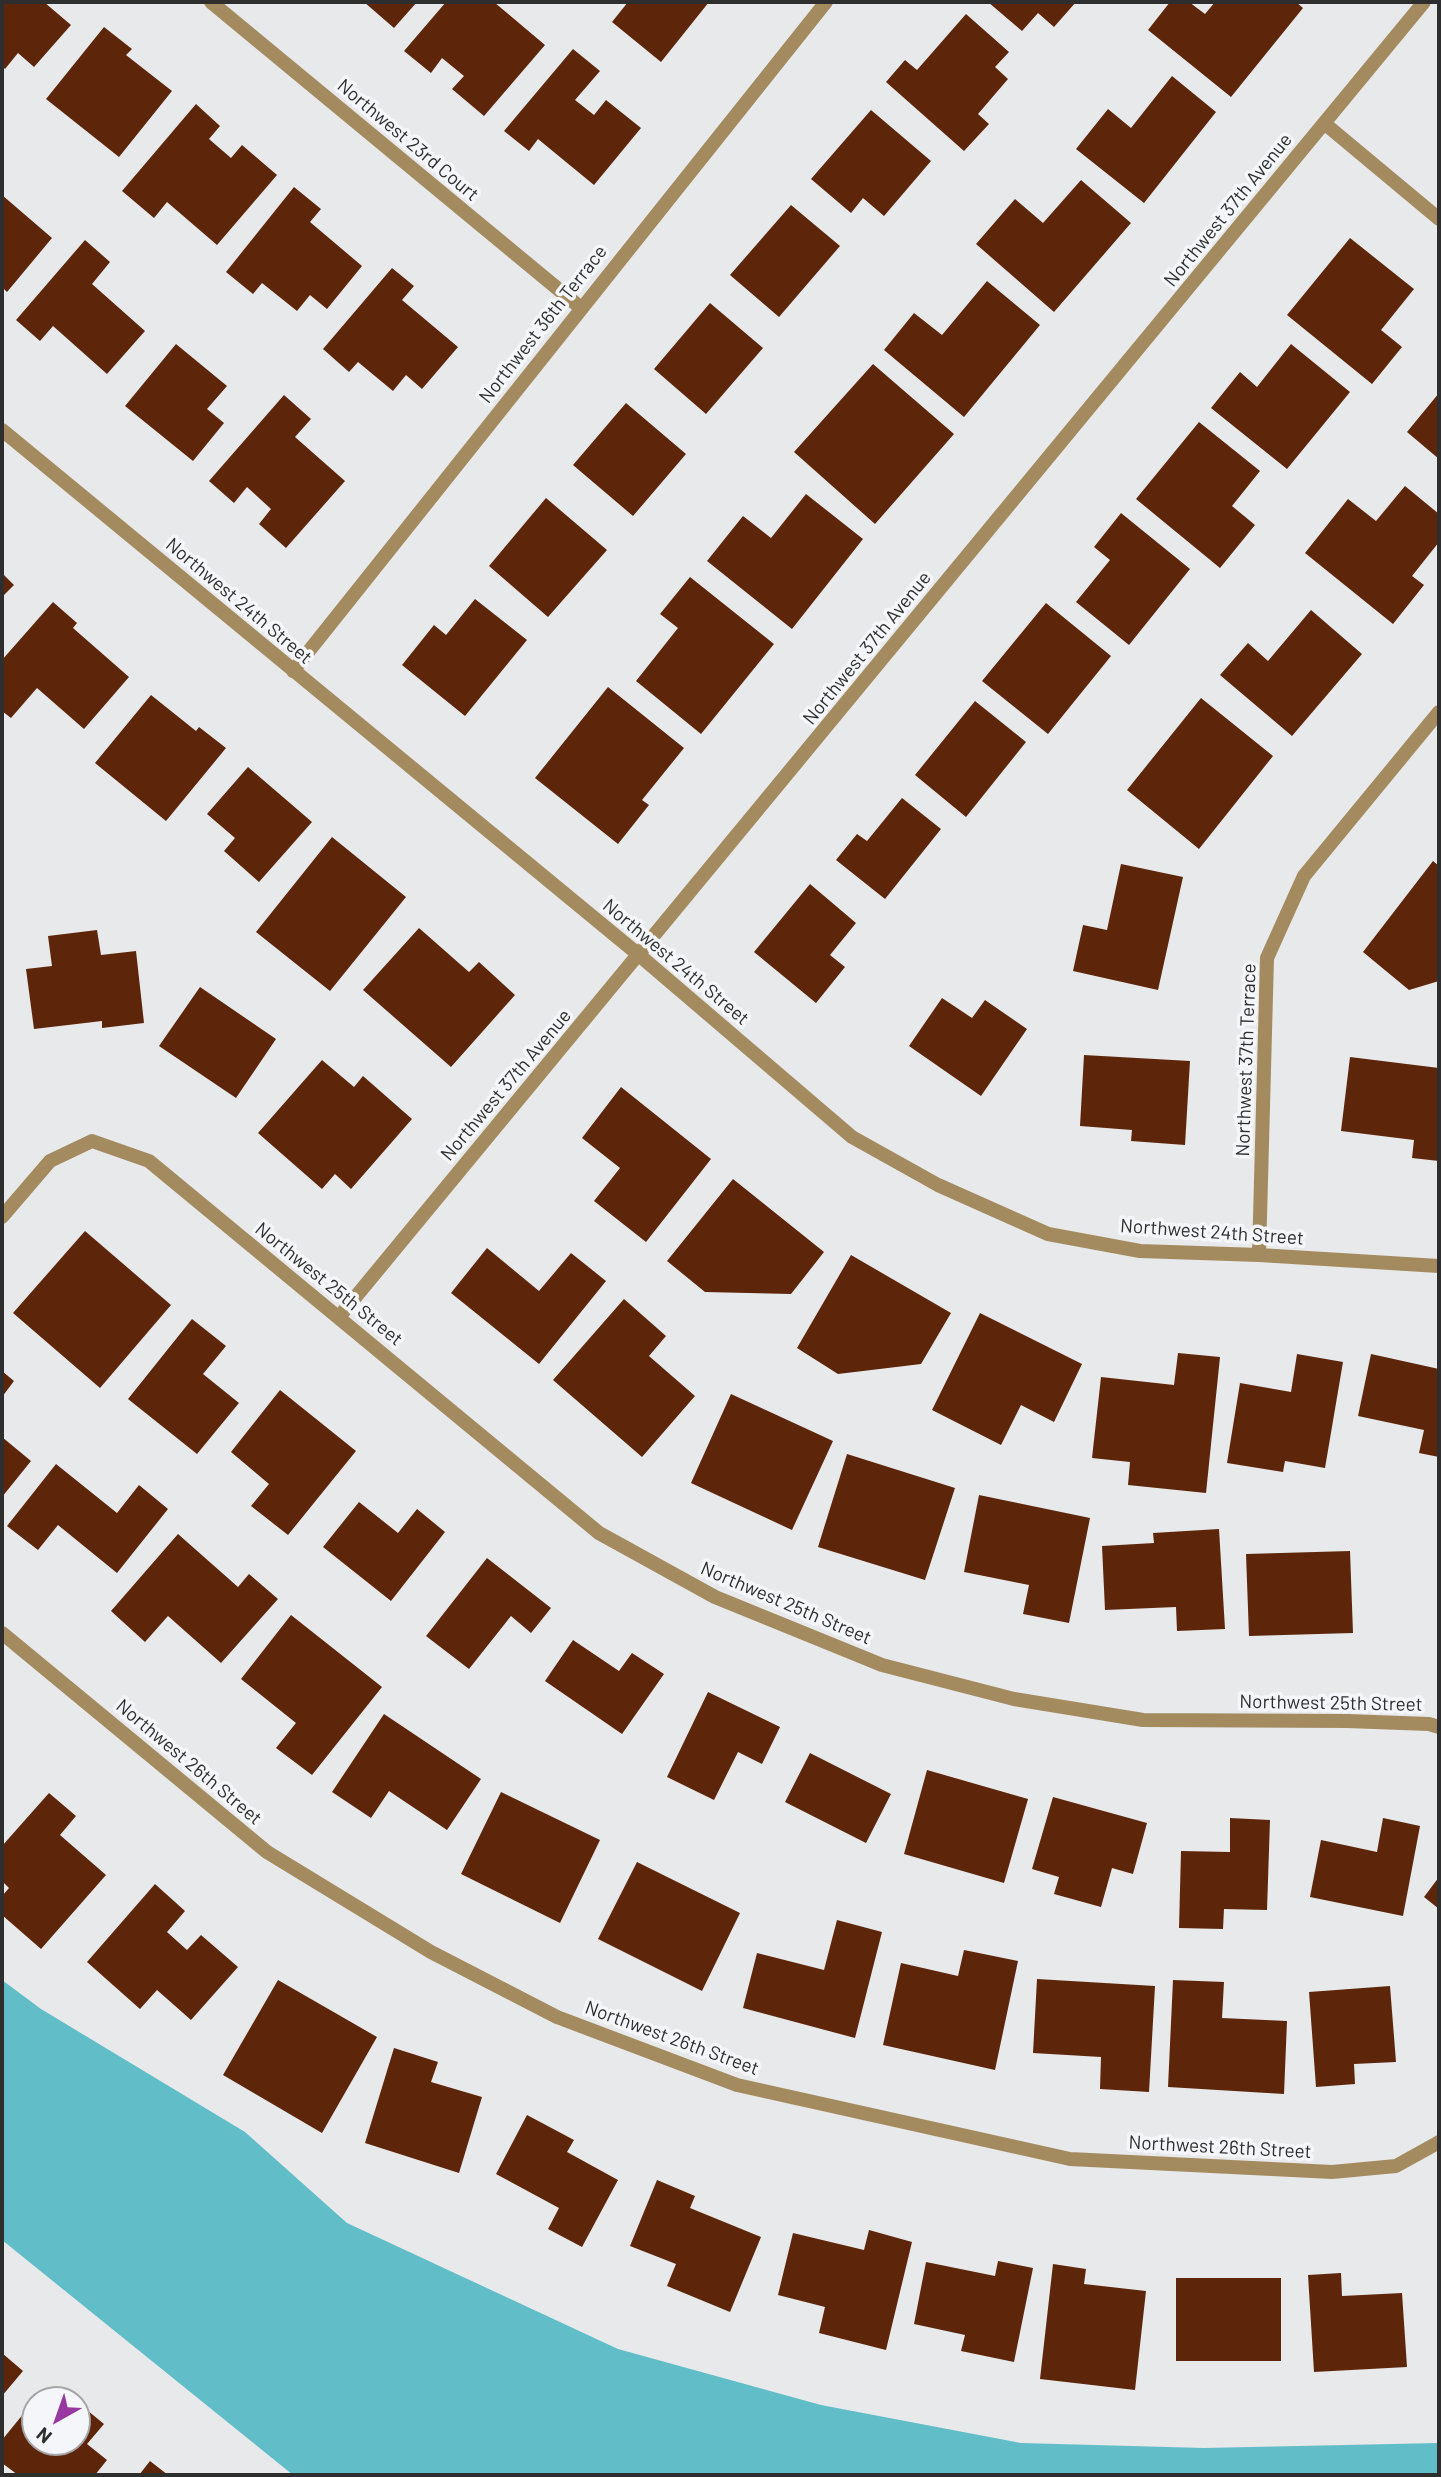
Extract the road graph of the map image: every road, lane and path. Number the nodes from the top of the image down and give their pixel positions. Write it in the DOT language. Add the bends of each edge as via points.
graph roads {
  1 [pos="211,2"];
  2 [pos="826,2"];
  3 [pos="1424,2"];
  4 [pos="1324,123"];
  5 [pos="1439,219"];
  6 [pos="580,308"];
  7 [pos="2,430"];
  8 [pos="293,671"];
  9 [pos="1439,712"];
  10 [pos="639,955"];
  11 [pos="2,1217"];
  12 [pos="1259,1255"];
  13 [pos="1439,1266"];
  14 [pos="339,1317"];
  15 [pos="2,1633"];
  16 [pos="1439,1727"];
  17 [pos="1439,2142"];
  1 -- 6 [label="street, Northwest 23rd Court"];
  2 -- 6 [label="street, Northwest 36th Terrace"];
  3 -- 4 [label="street, Northwest 37th Avenue"];
  4 -- 5 [label="street"];
  4 -- 10 [label="street, Northwest 37th Avenue"];
  6 -- 8 [label="street, Northwest 36th Terrace"];
  7 -- 8 [label="street, Northwest 24th Street"];
  8 -- 10 [label="street, Northwest 24th Street"];
  9 -- 12 [label="street, Northwest 37th Terrace" via="1304,876 1267,958"];
  10 -- 12 [label="street, Northwest 24th Street" via="852,1137 938,1185 1048,1234 1140,1251"];
  10 -- 14 [label="street, Northwest 37th Avenue"];
  11 -- 14 [label="street, Northwest 25th Street" via="50,1160 92,1141 149,1161"];
  12 -- 13 [label="street, Northwest 24th Street"];
  14 -- 16 [label="street, Northwest 25th Street" via="599,1532 715,1597 882,1665 1014,1699 1143,1720 1348,1721"];
  15 -- 17 [label="street, Northwest 26th Street" via="267,1852 431,1952 557,2017 737,2085 1070,2159 1332,2172 1396,2166"];
}
